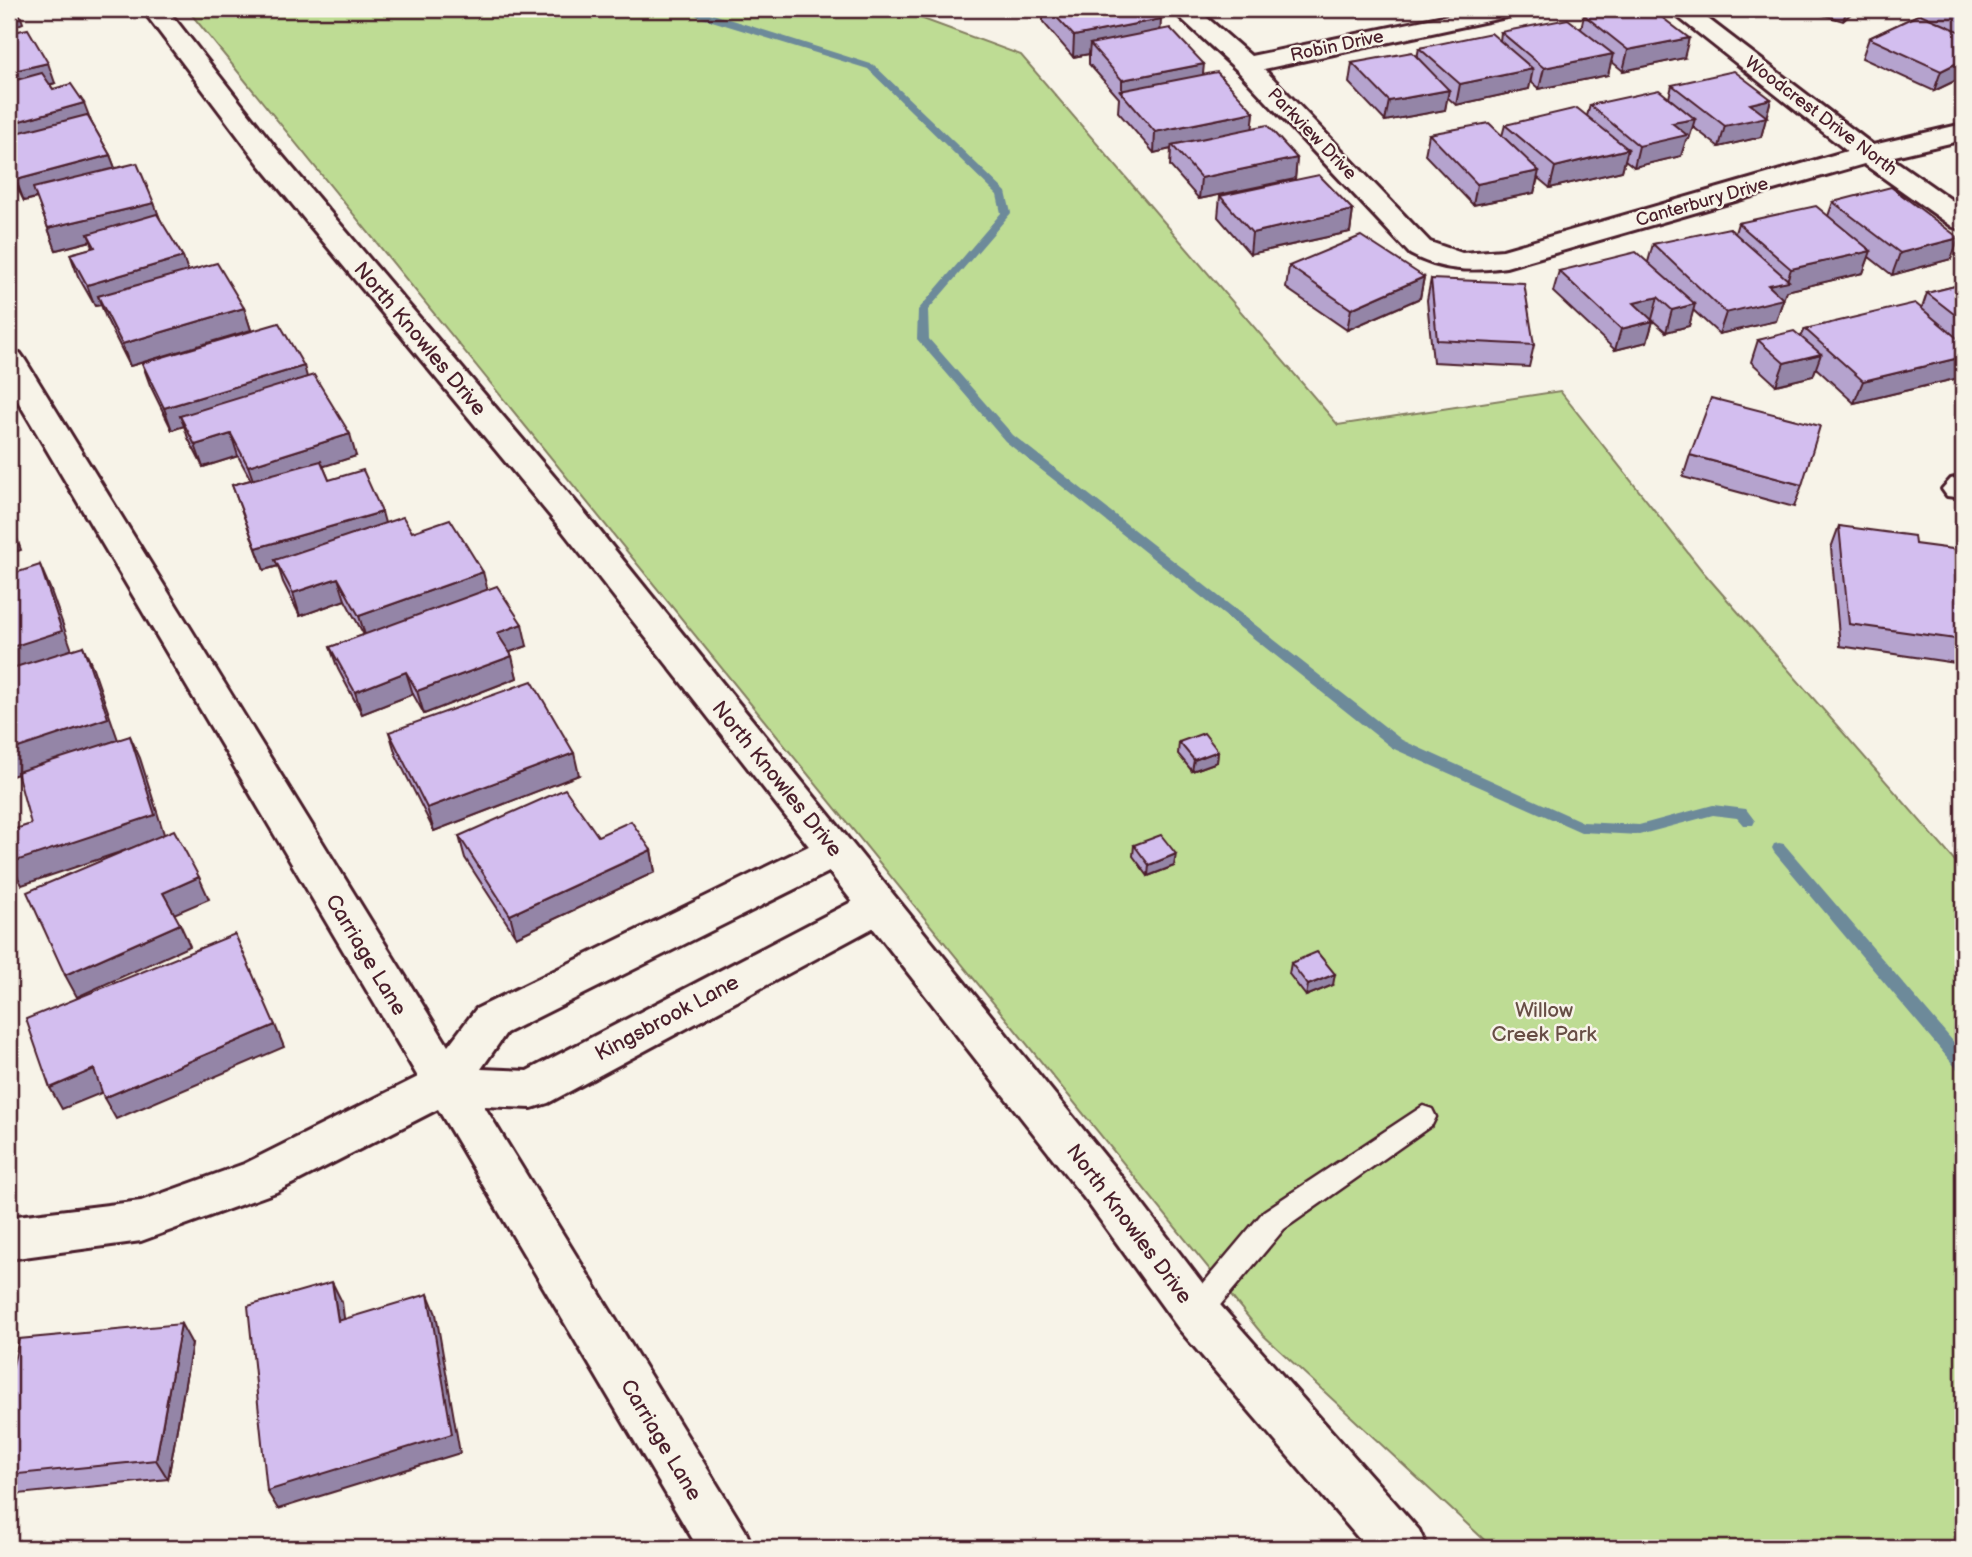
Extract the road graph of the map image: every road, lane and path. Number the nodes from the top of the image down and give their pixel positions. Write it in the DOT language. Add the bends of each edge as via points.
graph roads {
  1 [pos="154,9"];
  2 [pos="1183,9"];
  3 [pos="1511,9"];
  4 [pos="1680,9"];
  5 [pos="1246,65"];
  6 [pos="1963,132"];
  7 [pos="1868,155"];
  8 [pos="1963,221"];
  9 [pos="1440,260"];
  10 [pos="9,360"];
  11 [pos="835,851"];
  12 [pos="879,906"];
  13 [pos="444,1085"];
  14 [pos="1423,1117"];
  15 [pos="9,1238"];
  16 [pos="1196,1313"];
  17 [pos="727,1548"];
  18 [pos="1401,1548"];
  1 -- 11 [label="street, North Knowles Drive" via="269,158 573,521"];
  2 -- 5 [label="street, Parkview Drive"];
  3 -- 5 [label="street, Robin Drive"];
  4 -- 7 [label="street, Woodcrest Drive North"];
  5 -- 9 [label="street, Parkview Drive" via="1420,248"];
  6 -- 7 [label="street, Canterbury Drive"];
  7 -- 8 [label="street, Woodcrest Drive North"];
  7 -- 9 [label="street, Canterbury Drive" via="1506,258 1476,263"];
  10 -- 13 [label="street, Carriage Lane"];
  11 -- 12 [label="street, North Knowles Drive"];
  11 -- 13 [label="street" via="491,1021"];
  12 -- 13 [label="street, Kingsbrook Lane" via="531,1090"];
  12 -- 16 [label="street, North Knowles Drive" via="1104,1189"];
  13 -- 15 [label="street" via="260,1178 141,1221"];
  13 -- 17 [label="street, Carriage Lane"];
  14 -- 16 [label="lane" via="1274,1220"];
  16 -- 18 [label="street, North Knowles Drive"];
}
